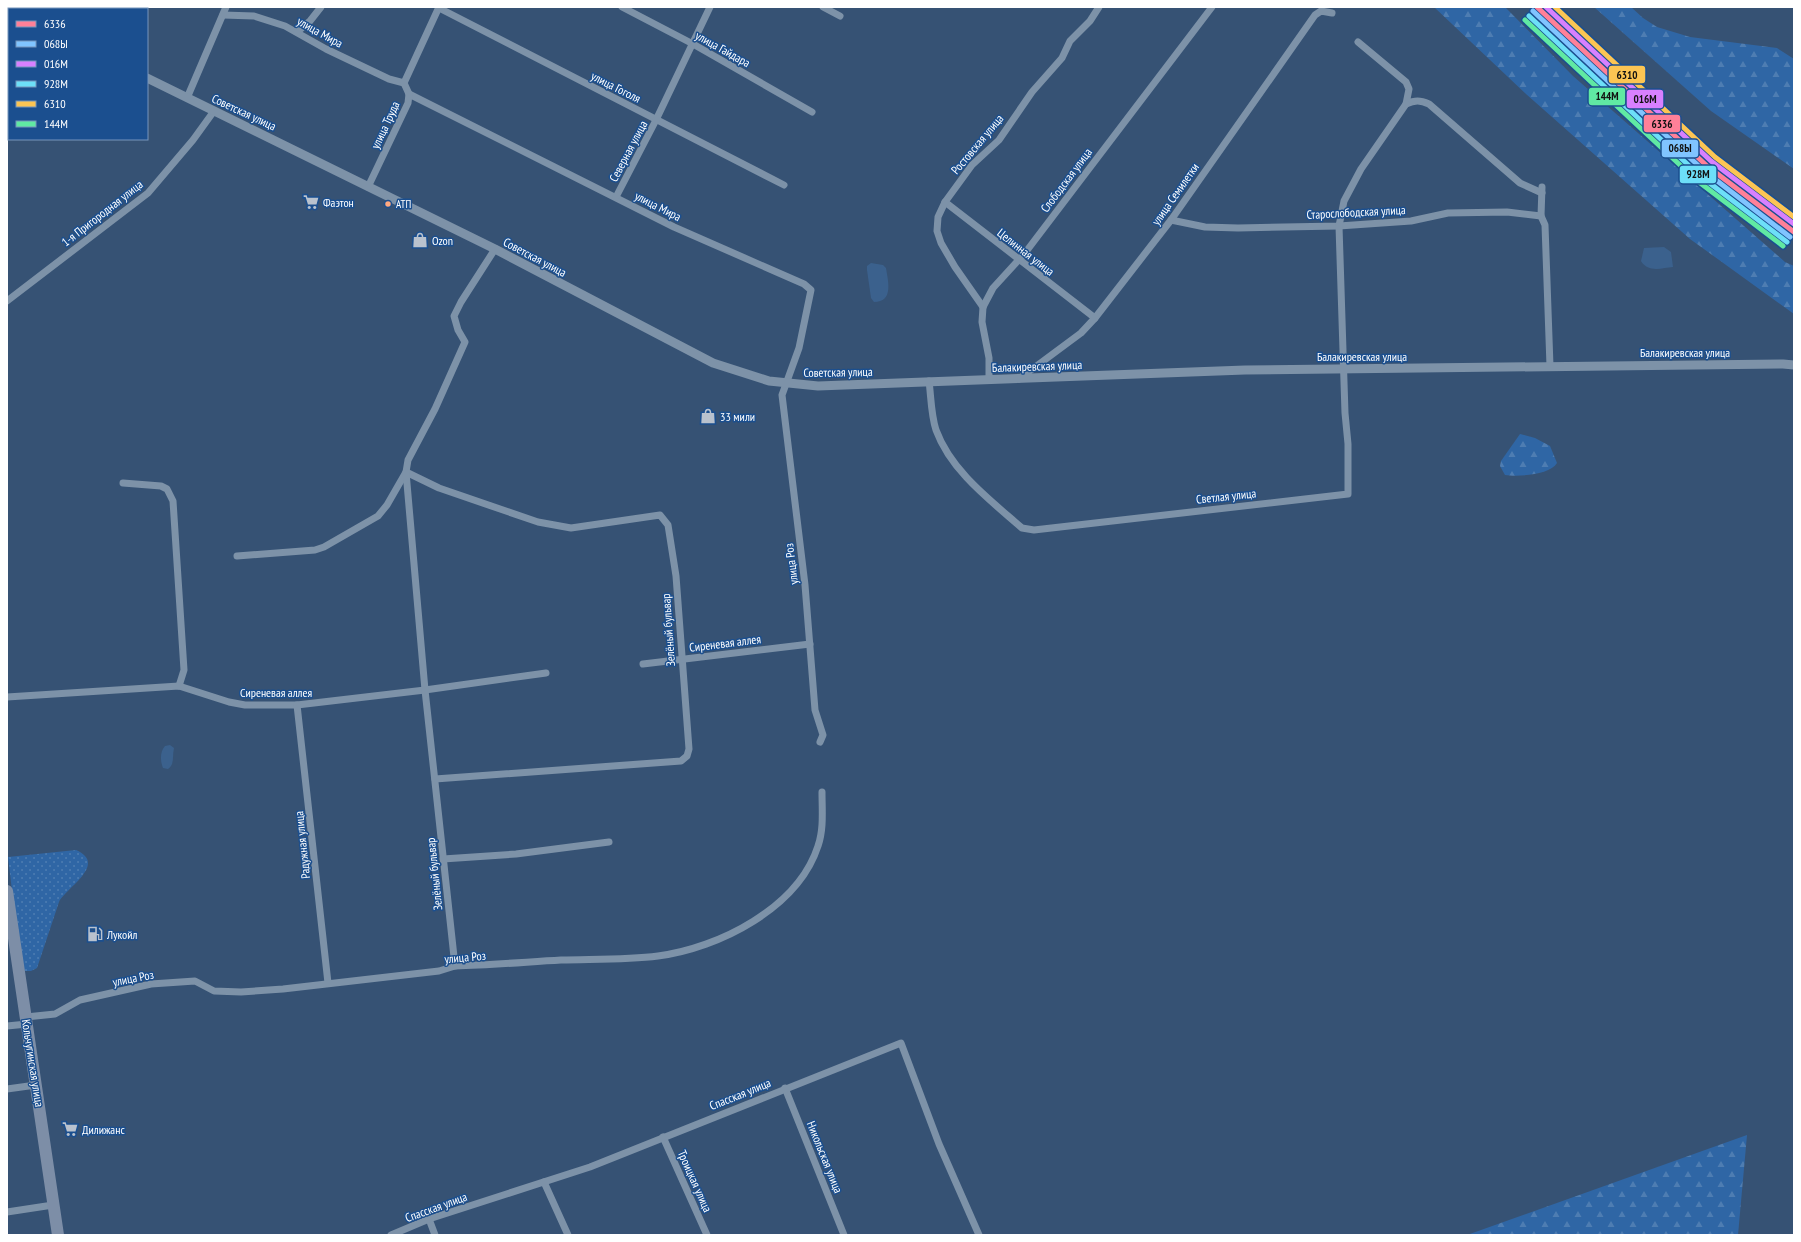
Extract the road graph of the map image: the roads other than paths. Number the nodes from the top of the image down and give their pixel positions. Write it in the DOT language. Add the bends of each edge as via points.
graph roads {
  1 [pos="226,7"];
  2 [pos="321,7"];
  3 [pos="622,7"];
  4 [pos="710,7"];
  5 [pos="823,7"];
  6 [pos="1099,7"];
  7 [pos="1212,7"];
  8 [pos="439,8"];
  9 [pos="1332,12"];
  10 [pos="222,15"];
  11 [pos="840,16"];
  12 [pos="297,32"];
  13 [pos="1358,42"];
  14 [pos="693,44"];
  15 [pos="148,78"];
  16 [pos="404,83"];
  17 [pos="410,94"];
  18 [pos="187,98"];
  19 [pos="1406,104"];
  20 [pos="214,111"];
  21 [pos="812,112"];
  22 [pos="656,120"];
  23 [pos="784,185"];
  24 [pos="368,187"];
  25 [pos="616,197"];
  26 [pos="945,202"];
  27 [pos="1541,216"];
  28 [pos="1171,220"];
  29 [pos="1339,226"];
  30 [pos="495,249"];
  31 [pos="1018,259"];
  32 [pos="7,301"];
  33 [pos="983,307"];
  34 [pos="1095,318"];
  35 [pos="1794,365"];
  36 [pos="1550,366"];
  37 [pos="1344,368"];
  38 [pos="1019,379"];
  39 [pos="989,380"];
  40 [pos="929,381"];
  41 [pos="786,384"];
  42 [pos="406,472"];
  43 [pos="123,483"];
  44 [pos="237,556"];
  45 [pos="810,644"];
  46 [pos="682,660"];
  47 [pos="643,664"];
  48 [pos="546,673"];
  49 [pos="179,686"];
  50 [pos="425,690"];
  51 [pos="7,697"];
  52 [pos="297,705"];
  53 [pos="820,742"];
  54 [pos="435,779"];
  55 [pos="822,792"];
  56 [pos="609,842"];
  57 [pos="444,859"];
  58 [pos="7,898"];
  59 [pos="455,966"];
  60 [pos="328,983"];
  61 [pos="27,1020"];
  62 [pos="7,1026"];
  63 [pos="36,1085"];
  64 [pos="784,1088"];
  65 [pos="7,1089"];
  66 [pos="664,1137"];
  67 [pos="544,1182"];
  68 [pos="53,1205"];
  69 [pos="7,1212"];
  70 [pos="429,1220"];
  71 [pos="58,1235"];
  72 [pos="391,1235"];
  73 [pos="435,1235"];
  74 [pos="568,1235"];
  75 [pos="707,1235"];
  76 [pos="844,1235"];
  77 [pos="979,1235"];
  1 -- 10 [label="street"];
  2 -- 12 [label="street"];
  3 -- 14 [label="street, улица Гайдара"];
  4 -- 14 [label="street, Северная улица"];
  5 -- 11 [label="street"];
  6 -- 26 [label="street, Ростовская улица" via="1090,21 1070,41 1062,58 1032,92 999,140 972,165"];
  7 -- 31 [label="street, Слободская улица"];
  8 -- 16 [label="street"];
  8 -- 22 [label="street, улица Гоголя"];
  9 -- 28 [label="street, улица Семилетки" via="1321,11 1315,15"];
  10 -- 12 [label="street, улица Мира" via="254,16"];
  10 -- 18 [label="street"];
  12 -- 16 [label="street, улица Мира" via="326,49 389,79"];
  13 -- 19 [label="street" via="1406,82 1410,89"];
  14 -- 21 [label="street, улица Гайдара"];
  14 -- 22 [label="street, Северная улица"];
  15 -- 18 [label="street, Советская улица"];
  16 -- 17 [label="street, улица Труда"];
  17 -- 24 [label="street, улица Труда"];
  17 -- 25 [label="street, улица Мира"];
  18 -- 20 [label="street, Советская улица"];
  19 -- 27 [label="street" via="1414,100 1422,100 1429,104 1520,183 1542,190"];
  19 -- 29 [label="street, Светлая улица" via="1361,169 1344,201"];
  20 -- 24 [label="street, Советская улица"];
  20 -- 32 [label="street, 1-я Пригородная улица" via="148,193"];
  22 -- 23 [label="street, улица Гоголя"];
  22 -- 25 [label="street, Северная улица"];
  24 -- 30 [label="street, Советская улица"];
  25 -- 41 [label="street, улица Мира" via="674,227 804,284 811,290 799,348"];
  26 -- 31 [label="street, Целинная улица"];
  26 -- 33 [label="street, Ростовская улица" via="938,217 937,231 941,243"];
  27 -- 29 [label="street, Старослободская улица" via="1507,212 1448,214 1411,221"];
  27 -- 36 [label="street" via="1545,225"];
  28 -- 29 [label="street, Старослободская улица" via="1206,227"];
  28 -- 34 [label="street, улица Семилетки"];
  29 -- 37 [label="street, Светлая улица"];
  30 -- 41 [label="street, Советская улица" via="713,363"];
  30 -- 42 [label="street" via="454,316 465,342 435,409 408,460"];
  31 -- 33 [label="street, Слободская улица" via="993,288"];
  31 -- 34 [label="street, Целинная улица"];
  33 -- 39 [label="street, Слободская улица" via="982,322 989,358"];
  34 -- 38 [label="street, улица Семилетки" via="1076,337"];
  35 -- 36 [label="street, Балакиревская улица"];
  36 -- 37 [label="street, Балакиревская улица"];
  37 -- 38 [label="street, Балакиревская улица"];
  37 -- 40 [label="street, Светлая улица" via="1348,494 1034,530 1022,528 1003,512 969,480 948,455 935,428"];
  38 -- 39 [label="street, Балакиревская улица"];
  39 -- 40 [label="street, Балакиревская улица"];
  40 -- 41 [label="street, Советская улица" via="818,386"];
  41 -- 45 [label="street, улица Роз" via="782,395"];
  42 -- 44 [label="street" via="378,516 324,547 315,550"];
  42 -- 46 [label="street, Зелёный бульвар" via="439,488 545,524 571,528 660,515 668,525 676,576"];
  42 -- 50 [label="street, Зелёный бульвар"];
  43 -- 49 [label="street" via="161,486 167,489 173,501 184,670"];
  45 -- 46 [label="street, Сиреневая аллея"];
  45 -- 53 [label="street, улица Роз" via="815,710 823,736"];
  46 -- 47 [label="street, Сиреневая аллея"];
  46 -- 54 [label="street, Зелёный бульвар" via="689,749 687,756 681,761"];
  48 -- 50 [label="street, Сиреневая аллея"];
  49 -- 51 [label="street, Сиреневая аллея"];
  49 -- 52 [label="street, Сиреневая аллея" via="245,705"];
  50 -- 52 [label="street, Сиреневая аллея"];
  50 -- 54 [label="street, Зелёный бульвар"];
  52 -- 60 [label="street, Радужная улица"];
  54 -- 57 [label="street, Зелёный бульвар"];
  55 -- 59 [label="street, улица Роз" via="823,819 818,846 805,876 790,894 768,910 712,942 658,956"];
  56 -- 57 [label="street" via="516,854"];
  57 -- 59 [label="street, Зелёный бульвар"];
  58 -- 61 [label="main road, Кольчугинская улица"];
  59 -- 60 [label="street, улица Роз" via="439,971"];
  60 -- 61 [label="street, улица Роз" via="241,992 214,991 195,981 151,984 80,1000 56,1014"];
  61 -- 62 [label="street, улица Роз"];
  61 -- 63 [label="main road, Кольчугинская улица"];
  63 -- 65 [label="street"];
  63 -- 68 [label="main road, Кольчугинская улица"];
  64 -- 66 [label="street, Спасская улица"];
  64 -- 76 [label="street, Никольская улица"];
  64 -- 77 [label="street, Спасская улица" via="901,1043 939,1144"];
  66 -- 67 [label="street, Спасская улица" via="590,1167"];
  66 -- 75 [label="street, Троицкая улица"];
  67 -- 70 [label="street, Спасская улица"];
  67 -- 74 [label="street"];
  68 -- 69 [label="street"];
  68 -- 71 [label="main road, Кольчугинская улица"];
  70 -- 72 [label="street, Спасская улица"];
  70 -- 73 [label="street"];
}
